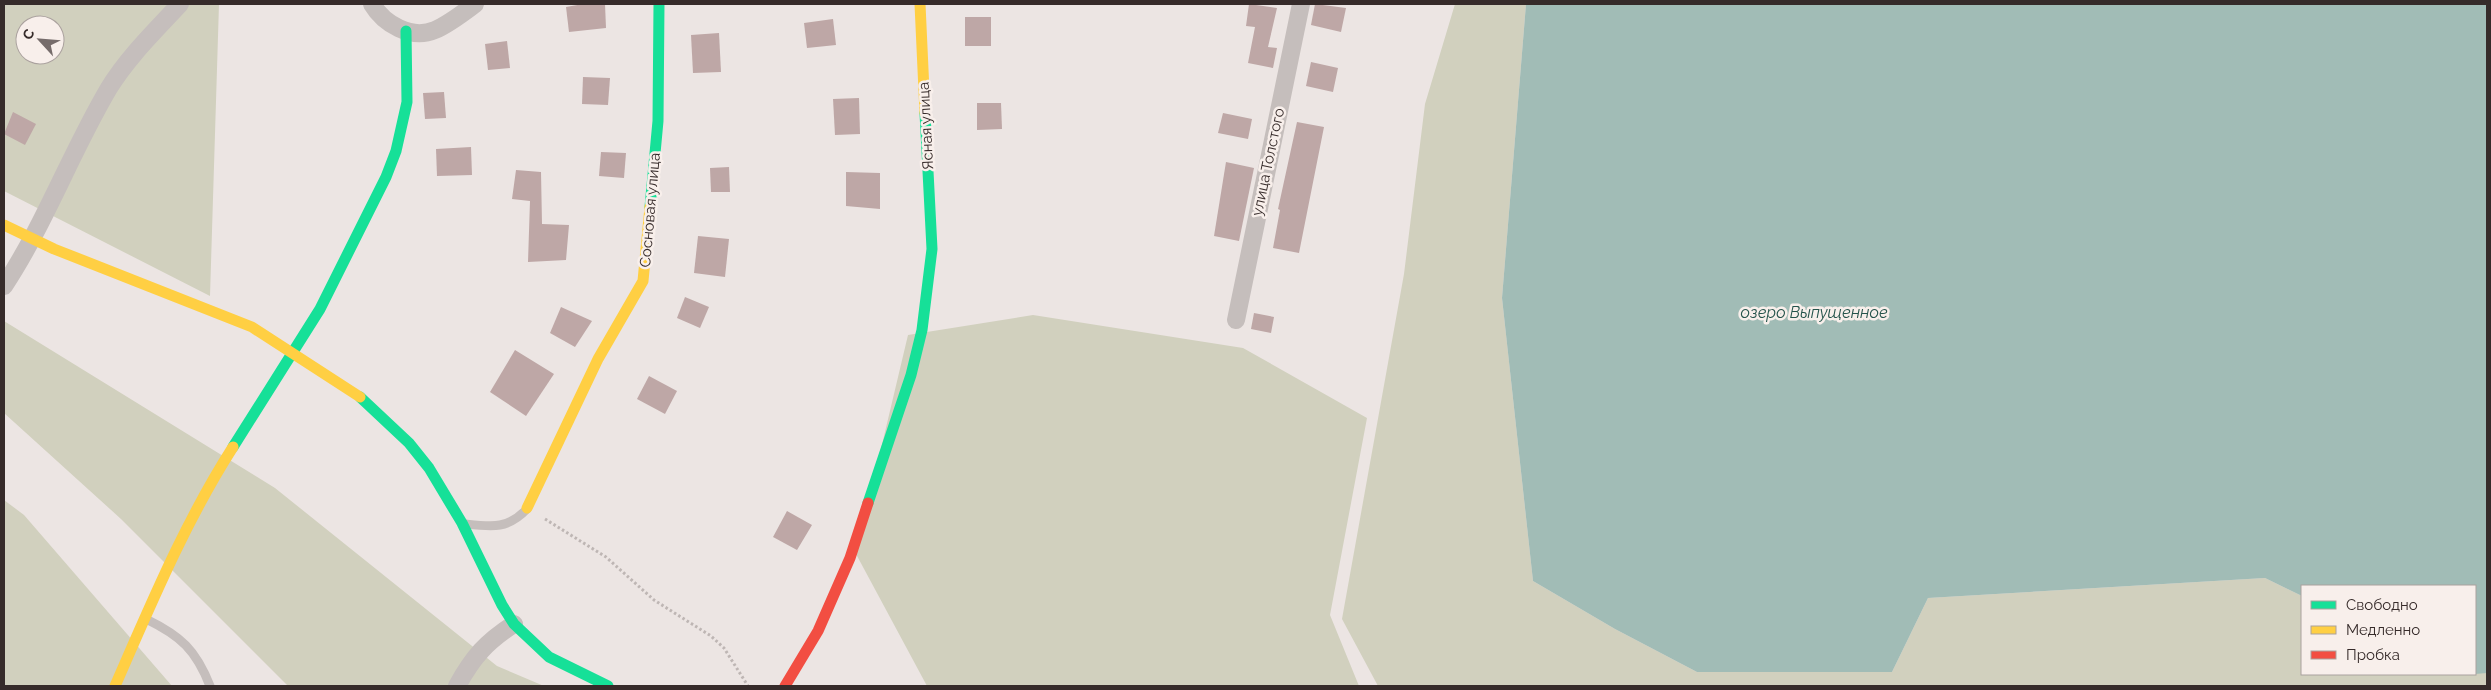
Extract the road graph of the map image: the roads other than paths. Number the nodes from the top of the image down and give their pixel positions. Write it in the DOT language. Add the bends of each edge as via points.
graph roads {
  1 [pos="180,4"];
  2 [pos="372,4"];
  3 [pos="475,4"];
  4 [pos="659,4"];
  5 [pos="920,4"];
  6 [pos="1301,4"];
  7 [pos="406,31"];
  8 [pos="4,225"];
  9 [pos="32,237"];
  10 [pos="4,286"];
  11 [pos="1236,320"];
  12 [pos="292,352"];
  13 [pos="527,508"];
  14 [pos="462,523"];
  15 [pos="146,619"];
  16 [pos="514,624"];
  17 [pos="115,686"];
  18 [pos="210,686"];
  19 [pos="457,686"];
  20 [pos="608,686"];
  21 [pos="786,686"];
  1 -- 9 [label="street" via="133,56 109,89"];
  2 -- 7 [label="street" via="385,21"];
  3 -- 7 [label="street" via="435,30"];
  4 -- 13 [label="street, Сосновая улица" via="658,120 643,281 598,359"];
  5 -- 21 [label="street, Ясная улица" via="932,249 922,330 911,375 850,558 818,631"];
  6 -- 11 [label="street, улица Толстого"];
  7 -- 12 [label="street" via="407,102 396,151 320,309"];
  8 -- 9 [label="street"];
  9 -- 10 [label="street"];
  9 -- 12 [label="street" via="54,249 252,327"];
  12 -- 14 [label="street" via="344,385 389,421 429,468"];
  12 -- 15 [label="street" via="204,492 176,547"];
  13 -- 14 [label="lane" via="518,519 506,524"];
  14 -- 16 [label="street"];
  15 -- 17 [label="street"];
  15 -- 18 [label="lane" via="170,631 193,651"];
  16 -- 19 [label="street" via="491,639 475,656"];
  16 -- 20 [label="street" via="549,657"];
}
